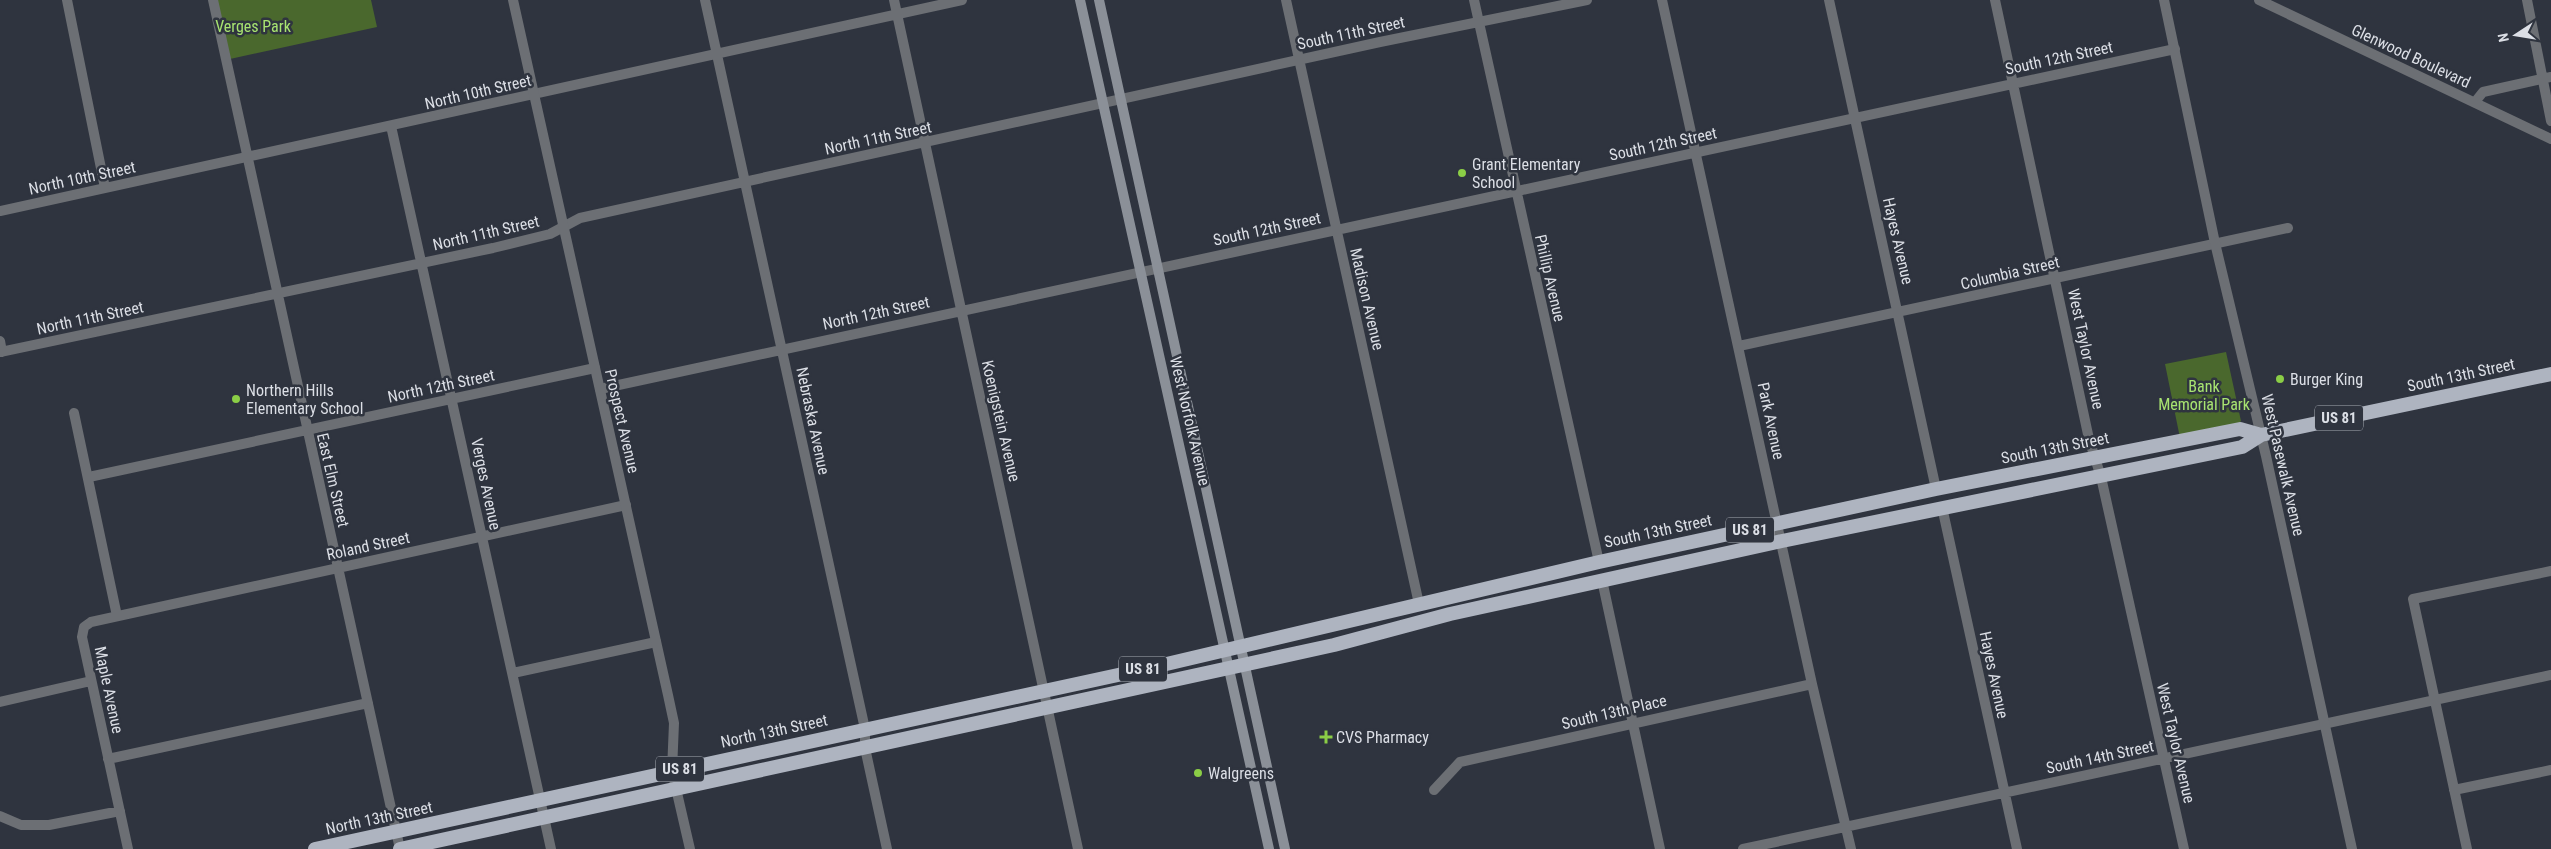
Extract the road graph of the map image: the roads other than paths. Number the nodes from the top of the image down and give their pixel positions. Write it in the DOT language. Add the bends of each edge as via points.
graph roads {
  1 [pos="67,0"];
  2 [pos="213,0"];
  3 [pos="513,0"];
  4 [pos="705,0"];
  5 [pos="894,0"];
  6 [pos="962,0"];
  7 [pos="1080,0"];
  8 [pos="1100,0"];
  9 [pos="1286,0"];
  10 [pos="1474,0"];
  11 [pos="1588,0"];
  12 [pos="1662,0"];
  13 [pos="1829,0"];
  14 [pos="1995,0"];
  15 [pos="2164,0"];
  16 [pos="2259,0"];
  17 [pos="2527,0"];
  18 [pos="897,15"];
  19 [pos="1479,22"];
  20 [pos="2175,49"];
  21 [pos="717,54"];
  22 [pos="1300,60"];
  23 [pos="2547,78"];
  24 [pos="2014,82"];
  25 [pos="534,95"];
  26 [pos="1120,98"];
  27 [pos="1103,102"];
  28 [pos="2475,102"];
  29 [pos="1855,117"];
  30 [pos="2551,121"];
  31 [pos="391,126"];
  32 [pos="2551,139"];
  33 [pos="924,143"];
  34 [pos="1696,153"];
  35 [pos="248,158"];
  36 [pos="744,182"];
  37 [pos="105,188"];
  38 [pos="1515,190"];
  39 [pos="0,211"];
  40 [pos="564,225"];
  41 [pos="2288,228"];
  42 [pos="1336,229"];
  43 [pos="2215,243"];
  44 [pos="420,263"];
  45 [pos="1158,268"];
  46 [pos="1141,272"];
  47 [pos="2056,278"];
  48 [pos="277,294"];
  49 [pos="961,310"];
  50 [pos="1898,312"];
  51 [pos="0,340"];
  52 [pos="1739,346"];
  53 [pos="782,349"];
  54 [pos="1,352"];
  55 [pos="595,368"];
  56 [pos="2551,374"];
  57 [pos="600,389"];
  58 [pos="452,398"];
  59 [pos="74,413"];
  60 [pos="307,431"];
  61 [pos="2261,435"];
  62 [pos="2096,458"];
  63 [pos="88,477"];
  64 [pos="2101,477"];
  65 [pos="1936,489"];
  66 [pos="626,505"];
  67 [pos="1942,507"];
  68 [pos="1778,524"];
  69 [pos="482,537"];
  70 [pos="1782,542"];
  71 [pos="1599,562"];
  72 [pos="338,568"];
  73 [pos="2551,571"];
  74 [pos="1602,580"];
  75 [pos="1419,604"];
  76 [pos="117,616"];
  77 [pos="656,642"];
  78 [pos="1241,647"];
  79 [pos="1226,650"];
  80 [pos="1245,664"];
  81 [pos="1230,667"];
  82 [pos="513,673"];
  83 [pos="2551,675"];
  84 [pos="91,681"];
  85 [pos="1812,684"];
  86 [pos="1045,691"];
  87 [pos="2435,701"];
  88 [pos="0,702"];
  89 [pos="368,703"];
  90 [pos="1049,708"];
  91 [pos="1633,723"];
  92 [pos="2325,724"];
  93 [pos="865,729"];
  94 [pos="865,748"];
  95 [pos="2164,758"];
  96 [pos="108,759"];
  97 [pos="2551,770"];
  98 [pos="672,771"];
  99 [pos="676,789"];
  100 [pos="1434,790"];
  101 [pos="2454,790"];
  102 [pos="2004,792"];
  103 [pos="541,800"];
  104 [pos="120,811"];
  105 [pos="0,816"];
  106 [pos="544,817"];
  107 [pos="1847,827"];
  108 [pos="397,832"];
  109 [pos="1077,844"];
  110 [pos="128,849"];
  111 [pos="315,849"];
  112 [pos="400,849"];
  113 [pos="551,849"];
  114 [pos="690,849"];
  115 [pos="887,849"];
  116 [pos="1269,849"];
  117 [pos="1285,849"];
  118 [pos="1660,849"];
  119 [pos="1743,849"];
  120 [pos="1851,849"];
  121 [pos="2017,849"];
  122 [pos="2184,849"];
  123 [pos="2352,849"];
  124 [pos="2467,849"];
  1 -- 37 [label="street"];
  2 -- 35 [label="street, East Elm Street"];
  3 -- 25 [label="street, Prospect Avenue"];
  4 -- 21 [label="street, Nebraska Avenue"];
  5 -- 18 [label="street, Koenigstein Avenue"];
  6 -- 18 [label="street, North 10th Street"];
  7 -- 27 [label="main road, West Norfolk Avenue"];
  8 -- 26 [label="main road, West Norfolk Avenue"];
  9 -- 22 [label="street, Madison Avenue"];
  10 -- 19 [label="street, Phillip Avenue"];
  11 -- 19 [label="street, South 11th Street"];
  12 -- 34 [label="street, Park Avenue"];
  13 -- 29 [label="street, Hayes Avenue"];
  14 -- 24 [label="street, West Taylor Avenue"];
  15 -- 20 [label="street, West Pasewalk Avenue"];
  16 -- 28 [label="street, Glenwood Boulevard"];
  17 -- 23 [label="street"];
  18 -- 21 [label="street, North 10th Street"];
  18 -- 33 [label="street, Koenigstein Avenue"];
  19 -- 22 [label="street, South 11th Street"];
  19 -- 38 [label="street, Phillip Avenue"];
  20 -- 24 [label="street, South 12th Street"];
  20 -- 43 [label="street, West Pasewalk Avenue"];
  21 -- 25 [label="street, North 10th Street"];
  21 -- 36 [label="street, Nebraska Avenue"];
  22 -- 26 [label="street, South 11th Street"];
  22 -- 42 [label="street, Madison Avenue"];
  23 -- 28 [label="street" via="2483,92"];
  23 -- 30 [label="street"];
  24 -- 29 [label="street, South 12th Street"];
  24 -- 47 [label="street, West Taylor Avenue"];
  25 -- 31 [label="street, North 10th Street"];
  25 -- 40 [label="street, Prospect Avenue"];
  26 -- 27 [label="street, North 11th Street"];
  26 -- 45 [label="main road, West Norfolk Avenue"];
  27 -- 33 [label="street, North 11th Street"];
  27 -- 46 [label="main road, West Norfolk Avenue"];
  28 -- 32 [label="street, Glenwood Boulevard"];
  29 -- 34 [label="street, South 12th Street"];
  29 -- 50 [label="street, Hayes Avenue"];
  31 -- 35 [label="street, North 10th Street"];
  31 -- 44 [label="street, Verges Avenue"];
  33 -- 36 [label="street, North 11th Street"];
  33 -- 49 [label="street, Koenigstein Avenue"];
  34 -- 38 [label="street, South 12th Street"];
  34 -- 52 [label="street, Park Avenue"];
  35 -- 37 [label="street, North 10th Street"];
  35 -- 48 [label="street, East Elm Street"];
  36 -- 40 [label="street, North 11th Street" via="580,218"];
  36 -- 53 [label="street, Nebraska Avenue"];
  37 -- 39 [label="street, North 10th Street"];
  38 -- 42 [label="street, South 12th Street"];
  38 -- 71 [label="street, Phillip Avenue"];
  40 -- 44 [label="street, North 11th Street" via="550,234"];
  40 -- 55 [label="street, Prospect Avenue"];
  41 -- 43 [label="street, Columbia Street"];
  42 -- 45 [label="street, South 12th Street"];
  42 -- 75 [label="street, Madison Avenue"];
  43 -- 47 [label="street, Columbia Street"];
  43 -- 61 [label="street, West Pasewalk Avenue"];
  44 -- 48 [label="street, North 11th Street"];
  44 -- 58 [label="street, Verges Avenue"];
  45 -- 46 [label="street, North 12th Street"];
  45 -- 78 [label="main road, West Norfolk Avenue"];
  46 -- 49 [label="street, North 12th Street"];
  46 -- 79 [label="main road, West Norfolk Avenue"];
  47 -- 50 [label="street, Columbia Street"];
  47 -- 62 [label="street, West Taylor Avenue" via="2089,439"];
  48 -- 54 [label="street, North 11th Street"];
  48 -- 60 [label="street, East Elm Street"];
  49 -- 53 [label="street, North 12th Street"];
  49 -- 86 [label="street, Koenigstein Avenue"];
  50 -- 52 [label="street, Columbia Street"];
  50 -- 65 [label="street, Hayes Avenue"];
  51 -- 54 [label="street"];
  52 -- 68 [label="street, Park Avenue"];
  53 -- 57 [label="street, North 12th Street"];
  53 -- 93 [label="street, Nebraska Avenue"];
  55 -- 57 [label="street, Prospect Avenue"];
  55 -- 58 [label="street, North 12th Street"];
  56 -- 61 [label="highway, South 13th Street / US 81"];
  57 -- 66 [label="street, Prospect Avenue"];
  58 -- 60 [label="street, North 12th Street"];
  58 -- 69 [label="street, Verges Avenue"];
  59 -- 63 [label="street"];
  60 -- 63 [label="street, North 12th Street"];
  60 -- 72 [label="street, East Elm Street"];
  61 -- 62 [label="highway, South 13th Street / US 81" via="2240,429"];
  61 -- 64 [label="highway, South 13th Street / US 81" via="2242,447"];
  61 -- 92 [label="street, West Pasewalk Avenue"];
  62 -- 64 [label="street, West Taylor Avenue"];
  62 -- 65 [label="highway, South 13th Street / US 81"];
  63 -- 76 [label="street"];
  64 -- 67 [label="highway, South 13th Street / US 81"];
  64 -- 95 [label="street, West Taylor Avenue"];
  65 -- 68 [label="highway, South 13th Street / US 81"];
  66 -- 69 [label="street, Roland Street"];
  66 -- 77 [label="street, Prospect Avenue"];
  67 -- 70 [label="highway, South 13th Street / US 81"];
  67 -- 102 [label="street, Hayes Avenue"];
  68 -- 70 [label="street, Park Avenue"];
  68 -- 71 [label="highway, South 13th Street / US 81"];
  69 -- 72 [label="street, Roland Street"];
  69 -- 82 [label="street, Verges Avenue"];
  70 -- 74 [label="highway, South 13th Street / US 81"];
  70 -- 85 [label="street, Park Avenue"];
  71 -- 75 [label="highway, South 13th Street / US 81"];
  72 -- 76 [label="street, Roland Street"];
  72 -- 89 [label="street, East Elm Street"];
  73 -- 87 [label="street" via="2413,599"];
  74 -- 80 [label="highway, South 13th Street / US 81"];
  74 -- 91 [label="street"];
  75 -- 78 [label="highway, South 13th Street / US 81"];
  76 -- 84 [label="street, Maple Avenue" via="91,622 84,627 82,637"];
  77 -- 82 [label="street"];
  77 -- 98 [label="street, Prospect Avenue" via="674,724"];
  78 -- 79 [label="highway, North 13th Street / US 81"];
  78 -- 80 [label="main road, West Norfolk Avenue"];
  79 -- 81 [label="main road, West Norfolk Avenue"];
  79 -- 86 [label="highway, North 13th Street / US 81"];
  80 -- 81 [label="highway, US 81"];
  80 -- 117 [label="main road, West Norfolk Avenue"];
  81 -- 90 [label="highway, US 81"];
  81 -- 116 [label="main road, West Norfolk Avenue"];
  82 -- 103 [label="street, Verges Avenue"];
  83 -- 87 [label="street, South 14th Street"];
  84 -- 88 [label="street"];
  84 -- 96 [label="street, Maple Avenue"];
  85 -- 91 [label="street, South 13th Place"];
  85 -- 107 [label="street, Park Avenue"];
  86 -- 90 [label="street, Koenigstein Avenue"];
  86 -- 93 [label="highway, North 13th Street / US 81"];
  87 -- 92 [label="street, South 14th Street"];
  87 -- 101 [label="street"];
  89 -- 96 [label="street"];
  89 -- 108 [label="street, East Elm Street"];
  90 -- 94 [label="highway, US 81"];
  90 -- 109 [label="street, Koenigstein Avenue"];
  91 -- 100 [label="street, South 13th Place" via="1460,762"];
  91 -- 118 [label="street"];
  92 -- 95 [label="street, South 14th Street"];
  92 -- 123 [label="street, West Pasewalk Avenue"];
  93 -- 94 [label="street, Nebraska Avenue"];
  93 -- 98 [label="highway, North 13th Street / US 81"];
  94 -- 99 [label="highway, US 81"];
  94 -- 115 [label="street, Nebraska Avenue"];
  95 -- 102 [label="street, South 14th Street"];
  95 -- 122 [label="street, West Taylor Avenue"];
  96 -- 104 [label="street, Maple Avenue"];
  97 -- 101 [label="street"];
  98 -- 99 [label="street, Prospect Avenue"];
  98 -- 103 [label="highway, North 13th Street / US 81"];
  99 -- 106 [label="highway, US 81"];
  99 -- 114 [label="street, Prospect Avenue"];
  101 -- 124 [label="street"];
  102 -- 107 [label="street, South 14th Street"];
  102 -- 121 [label="street, Hayes Avenue"];
  103 -- 106 [label="street, Verges Avenue"];
  103 -- 108 [label="highway, North 13th Street / US 81"];
  104 -- 105 [label="street" via="48,825 21,825"];
  104 -- 110 [label="street, Maple Avenue"];
  106 -- 112 [label="highway, US 81"];
  106 -- 113 [label="street, Verges Avenue"];
  107 -- 119 [label="street, South 14th Street"];
  107 -- 120 [label="street, Park Avenue"];
  108 -- 111 [label="highway, North 13th Street / US 81"];
  108 -- 112 [label="street, East Elm Street"];
}
